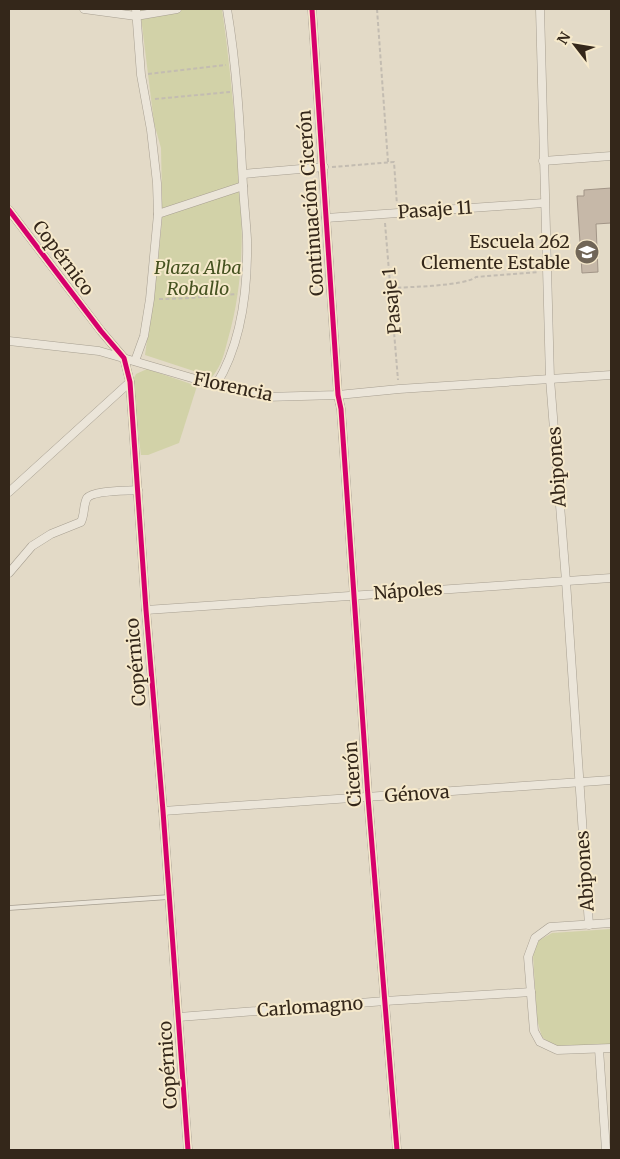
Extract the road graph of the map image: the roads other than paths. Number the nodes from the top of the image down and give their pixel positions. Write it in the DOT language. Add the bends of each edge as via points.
graph roads {
  1 [pos="84,9"];
  2 [pos="177,9"];
  3 [pos="227,9"];
  4 [pos="312,9"];
  5 [pos="540,9"];
  6 [pos="136,12"];
  7 [pos="611,156"];
  8 [pos="543,161"];
  9 [pos="324,167"];
  10 [pos="242,174"];
  11 [pos="243,186"];
  12 [pos="544,203"];
  13 [pos="9,210"];
  14 [pos="158,214"];
  15 [pos="326,218"];
  16 [pos="9,341"];
  17 [pos="124,358"];
  18 [pos="135,362"];
  19 [pos="611,375"];
  20 [pos="550,379"];
  21 [pos="130,382"];
  22 [pos="216,385"];
  23 [pos="338,395"];
  24 [pos="138,490"];
  25 [pos="9,492"];
  26 [pos="9,572"];
  27 [pos="611,578"];
  28 [pos="566,582"];
  29 [pos="355,595"];
  30 [pos="146,610"];
  31 [pos="611,780"];
  32 [pos="580,783"];
  33 [pos="368,797"];
  34 [pos="163,811"];
  35 [pos="170,897"];
  36 [pos="9,908"];
  37 [pos="611,923"];
  38 [pos="589,925"];
  39 [pos="531,992"];
  40 [pos="385,1001"];
  41 [pos="179,1017"];
  42 [pos="611,1048"];
  43 [pos="600,1050"];
  44 [pos="188,1150"];
  45 [pos="397,1150"];
  46 [pos="606,1150"];
  1 -- 6 [label="street"];
  2 -- 6 [label="street"];
  3 -- 10 [label="street" via="235,64"];
  4 -- 9 [label="street, Continuación Cicerón"];
  5 -- 8 [label="street, Abipones"];
  6 -- 14 [label="street"];
  7 -- 8 [label="street"];
  8 -- 12 [label="street, Abipones"];
  9 -- 10 [label="street"];
  9 -- 15 [label="street, Continuación Cicerón"];
  10 -- 11 [label="street"];
  11 -- 14 [label="street"];
  11 -- 22 [label="street" via="247,237 241,318 232,354"];
  12 -- 15 [label="street, Pasaje 11"];
  12 -- 20 [label="street, Abipones"];
  13 -- 17 [label="street, Copérnico"];
  14 -- 18 [label="street" via="150,299 144,336"];
  15 -- 23 [label="street, Continuación Cicerón"];
  16 -- 17 [label="street, Florencia" via="99,351"];
  17 -- 18 [label="street, Florencia"];
  17 -- 21 [label="street, Copérnico"];
  18 -- 22 [label="street, Florencia"];
  19 -- 20 [label="street, Florencia"];
  20 -- 23 [label="street, Florencia"];
  20 -- 28 [label="street, Abipones"];
  21 -- 24 [label="street, Copérnico"];
  21 -- 25 [label="street"];
  22 -- 23 [label="street, Florencia" via="265,397"];
  23 -- 29 [label="street, Cicerón" via="342,409"];
  24 -- 26 [label="street" via="90,496 81,522 32,546"];
  24 -- 30 [label="street, Copérnico"];
  27 -- 28 [label="street, Nápoles"];
  28 -- 29 [label="street, Nápoles"];
  28 -- 32 [label="street, Abipones"];
  29 -- 30 [label="street, Nápoles"];
  29 -- 33 [label="street, Cicerón"];
  30 -- 34 [label="street, Copérnico"];
  31 -- 32 [label="street, Génova"];
  32 -- 33 [label="street, Génova"];
  32 -- 38 [label="street, Abipones"];
  33 -- 34 [label="street, Génova"];
  33 -- 40 [label="street, Cicerón"];
  34 -- 35 [label="street, Copérnico"];
  35 -- 36 [label="lane"];
  35 -- 41 [label="street, Copérnico"];
  37 -- 38 [label="street"];
  38 -- 39 [label="street" via="550,928 538,934 528,956"];
  39 -- 40 [label="street, Carlomagno"];
  39 -- 43 [label="street" via="534,1031 542,1043 556,1050"];
  40 -- 41 [label="street, Carlomagno"];
  40 -- 45 [label="street, Cicerón"];
  41 -- 44 [label="street, Copérnico"];
  42 -- 43 [label="street"];
  43 -- 46 [label="street"];
}
